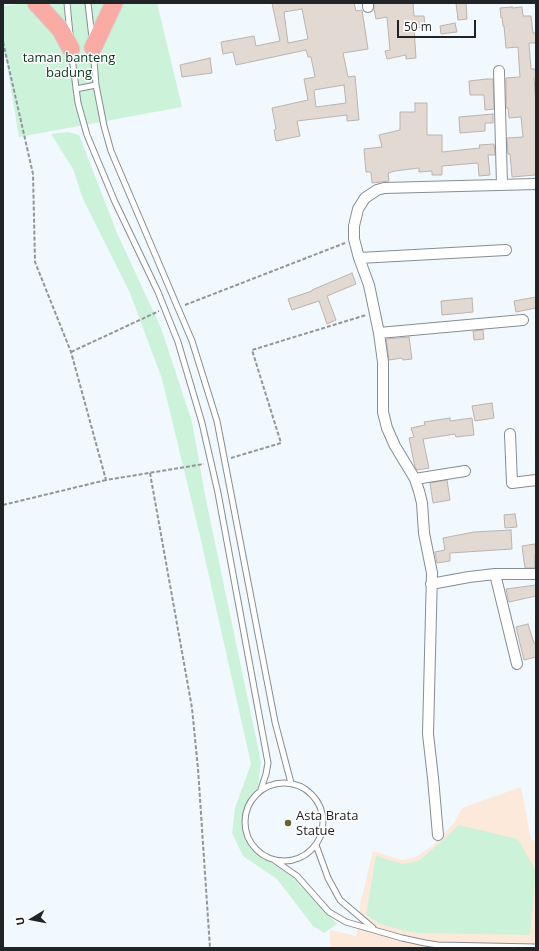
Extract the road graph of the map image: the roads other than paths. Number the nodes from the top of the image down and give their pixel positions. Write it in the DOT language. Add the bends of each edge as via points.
graph roads {
  1 [pos="36,3"];
  2 [pos="67,3"];
  3 [pos="88,3"];
  4 [pos="114,3"];
  5 [pos="93,48"];
  6 [pos="71,49"];
  7 [pos="499,71"];
  8 [pos="96,85"];
  9 [pos="76,89"];
  10 [pos="536,184"];
  11 [pos="502,185"];
  12 [pos="506,250"];
  13 [pos="359,258"];
  14 [pos="522,320"];
  15 [pos="379,333"];
  16 [pos="510,434"];
  17 [pos="465,471"];
  18 [pos="415,479"];
  19 [pos="536,480"];
  20 [pos="495,574"];
  21 [pos="536,574"];
  22 [pos="431,584"];
  23 [pos="517,664"];
  24 [pos="291,783"];
  25 [pos="261,790"];
  26 [pos="438,835"];
  27 [pos="316,845"];
  28 [pos="274,860"];
  29 [pos="374,930"];
  30 [pos="536,946"];
  31 [pos="464,947"];
  1 -- 6 [label="highway" via="60,29"];
  2 -- 6 [label="lane"];
  3 -- 5 [label="lane"];
  4 -- 5 [label="highway"];
  5 -- 8 [label="lane"];
  6 -- 9 [label="lane"];
  7 -- 11 [label="street"];
  8 -- 9 [label="lane"];
  8 -- 24 [label="lane" via="111,151 192,341 217,421 275,722"];
  9 -- 25 [label="lane" via="87,135 178,342 202,423 268,763"];
  10 -- 11 [label="street"];
  11 -- 13 [label="street" via="377,190 365,198 358,209 354,239"];
  12 -- 13 [label="street"];
  13 -- 15 [label="street" via="369,285"];
  14 -- 15 [label="street"];
  15 -- 18 [label="street" via="383,362 383,412 395,446"];
  16 -- 19 [label="street" via="512,483"];
  17 -- 18 [label="street"];
  18 -- 22 [label="street" via="422,503 424,534 432,573"];
  20 -- 21 [label="street"];
  20 -- 22 [label="street" via="469,576"];
  20 -- 23 [label="street"];
  22 -- 26 [label="street" via="428,734"];
  24 -- 25 [label="lane" via="280,782"];
  24 -- 27 [label="lane" via="303,787 314,796 321,807 324,820 322,833"];
  25 -- 28 [label="lane" via="252,798 246,810 247,835 253,846"];
  27 -- 28 [label="lane" via="308,854 298,859 286,862"];
  27 -- 29 [label="lane" via="328,878 340,900"];
  28 -- 29 [label="lane" via="297,876 329,912 346,922"];
  29 -- 31 [label="lane" via="417,942"];
  30 -- 31 [label="lane"];
}
